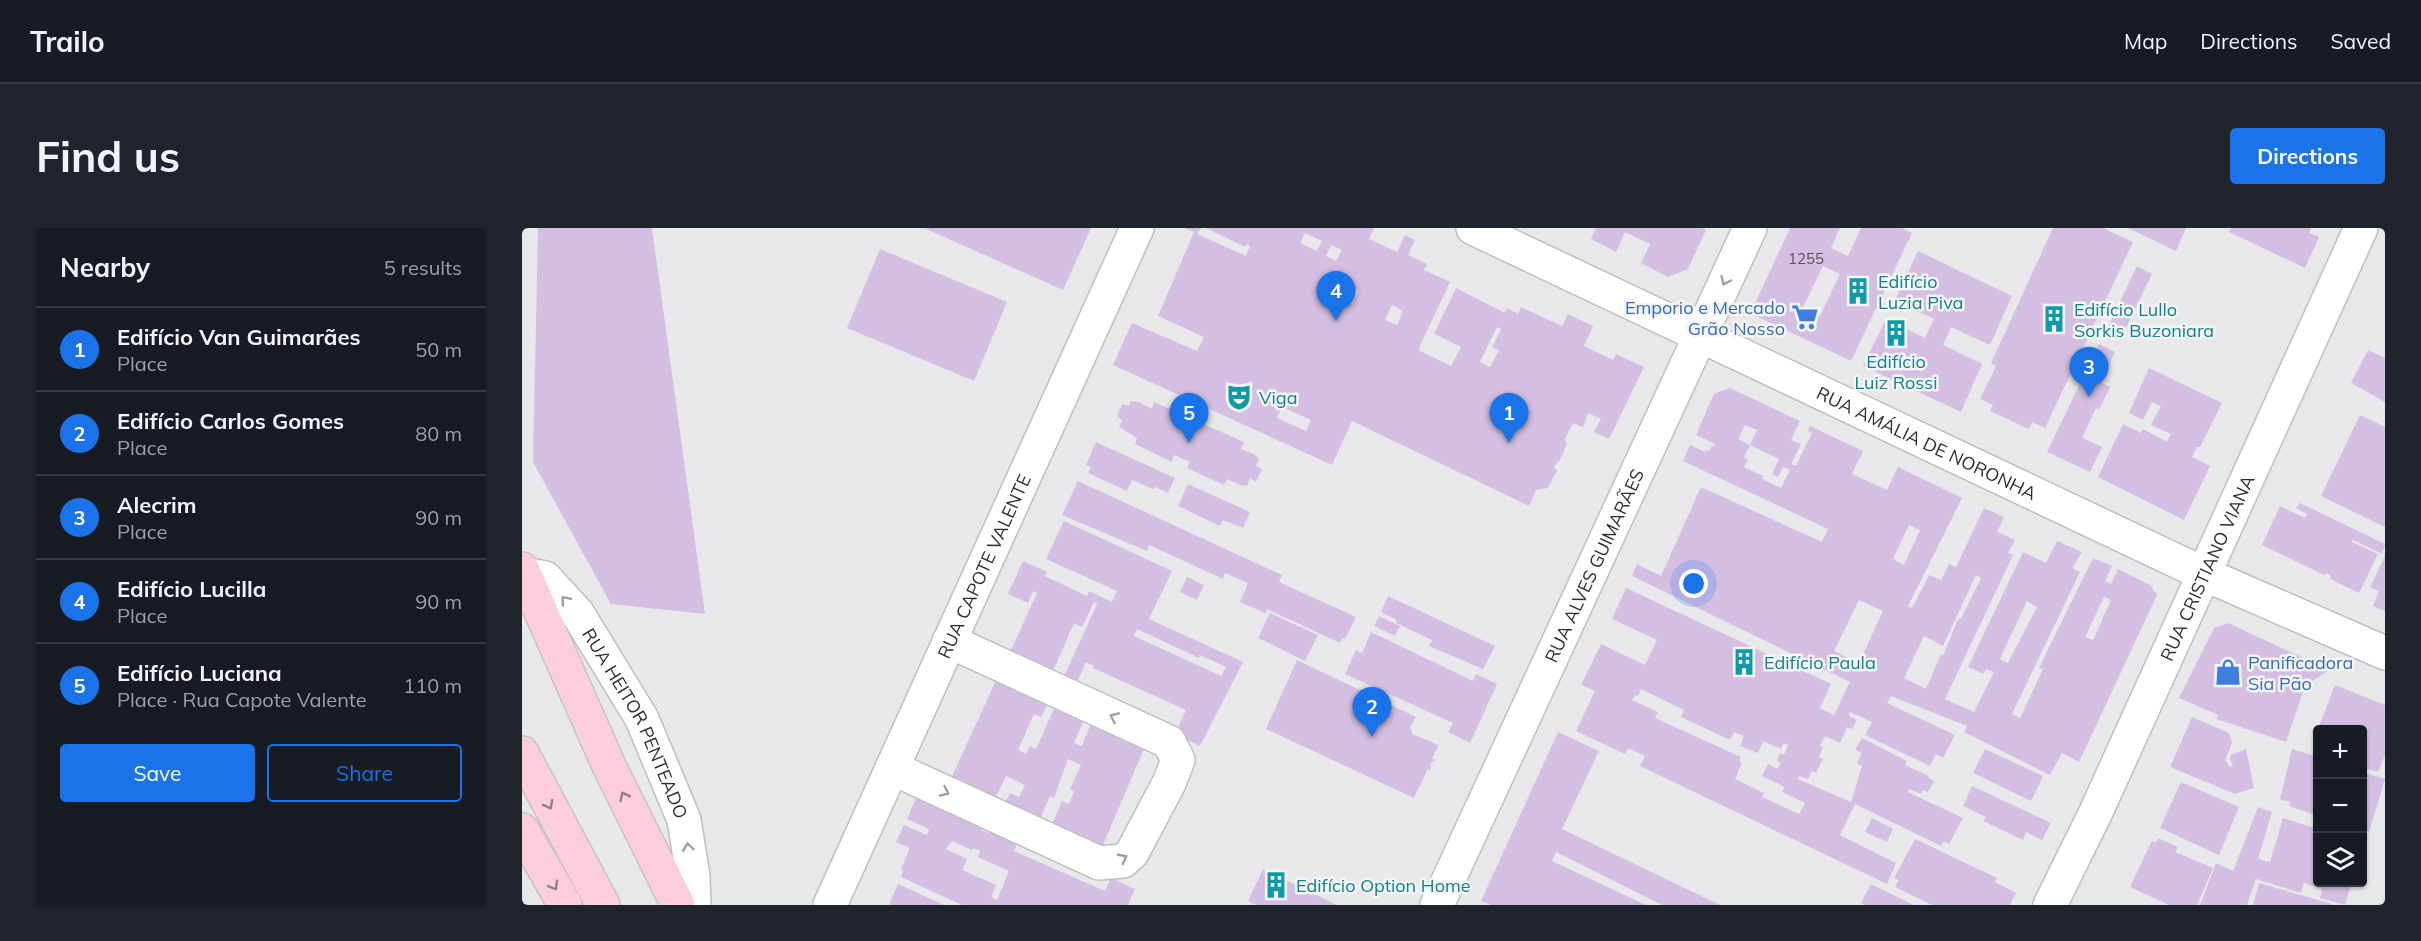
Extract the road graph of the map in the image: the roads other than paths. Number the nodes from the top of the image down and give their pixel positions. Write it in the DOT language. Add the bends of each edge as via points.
graph roads {
  1 [pos="1137,228"];
  2 [pos="1473,228"];
  3 [pos="1750,228"];
  4 [pos="2361,228"];
  5 [pos="1701,335"];
  6 [pos="523,571"];
  7 [pos="2204,574"];
  8 [pos="949,641"];
  9 [pos="2385,653"];
  10 [pos="522,753"];
  11 [pos="892,768"];
  12 [pos="522,830"];
  13 [pos="565,905"];
  14 [pos="603,905"];
  15 [pos="678,905"];
  16 [pos="693,905"];
  17 [pos="830,905"];
  18 [pos="1437,905"];
  19 [pos="2050,905"];
  1 -- 8 [label="street, RUA CAPOTE VALENTE"];
  2 -- 5 [label="street, RUA AMÁLIA DE NORONHA"];
  3 -- 5 [label="street, RUA ALVES GUIMARÃES, one-way"];
  4 -- 7 [label="street, RUA CRISTIANO VIANA"];
  5 -- 7 [label="street, RUA AMÁLIA DE NORONHA"];
  5 -- 18 [label="street, RUA ALVES GUIMARÃES"];
  15 -- 6 [label="main road, RUA HEITOR PENTEADO, one-way" via="610,768"];
  16 -- 6 [label="street, RUA HEITOR PENTEADO, one-way" via="693,876 684,820 642,719 578,614 545,578"];
  7 -- 9 [label="street, RUA AMÁLIA DE NORONHA"];
  7 -- 19 [label="street, RUA CRISTIANO VIANA"];
  8 -- 11 [label="street, RUA CAPOTE VALENTE"];
  11 -- 8 [label="street, one-way" via="1099,863 1123,861 1132,853 1169,783 1178,760 1169,742"];
  10 -- 14 [label="main road, one-way"];
  11 -- 17 [label="street, RUA CAPOTE VALENTE"];
  12 -- 13 [label="main road, one-way"];
}
